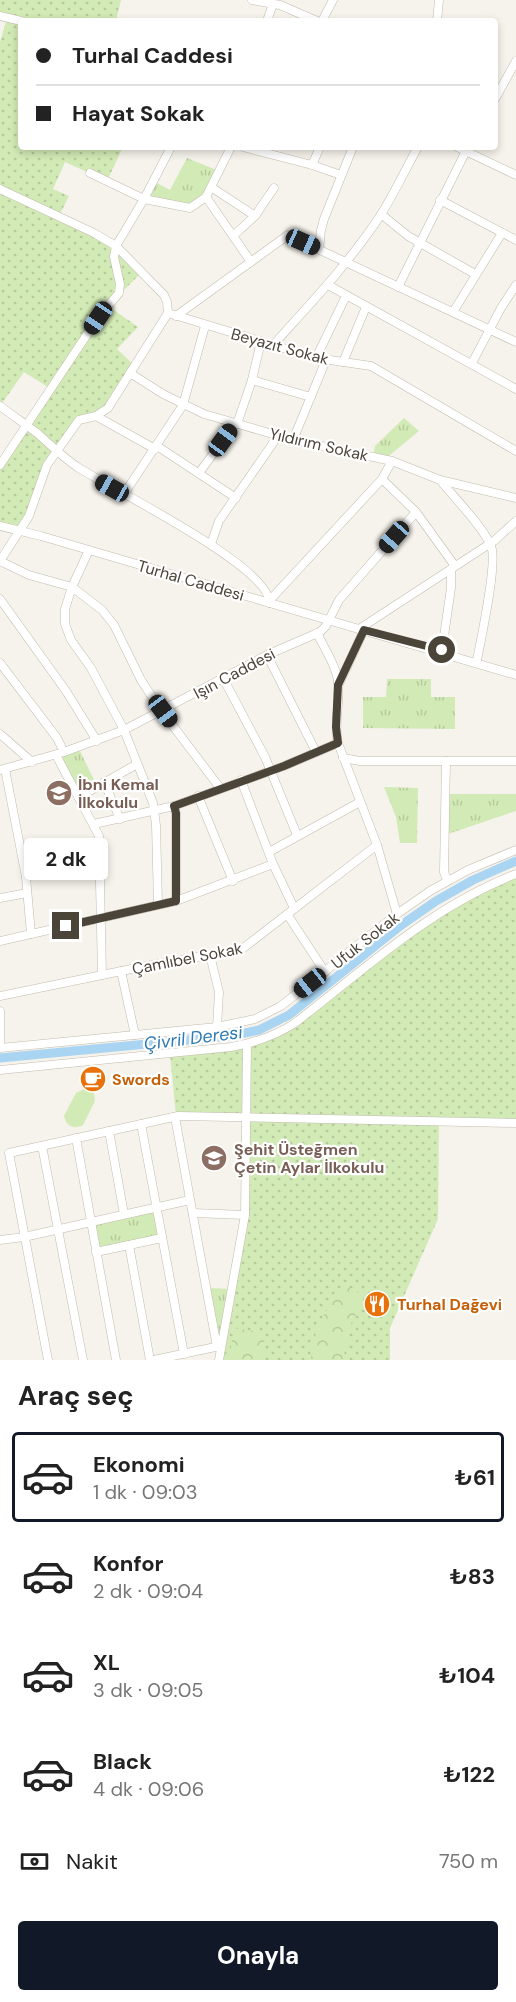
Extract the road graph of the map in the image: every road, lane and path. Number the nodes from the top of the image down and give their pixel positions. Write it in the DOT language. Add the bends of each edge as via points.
graph roads {
  1 [pos="333,0"];
  2 [pos="439,0"];
  3 [pos="258,1"];
  4 [pos="273,4"];
  5 [pos="0,16"];
  6 [pos="268,18"];
  7 [pos="310,18"];
  8 [pos="324,18"];
  9 [pos="437,18"];
  10 [pos="18,20"];
  11 [pos="516,61"];
  12 [pos="498,94"];
  13 [pos="169,150"];
  14 [pos="230,150"];
  15 [pos="254,150"];
  16 [pos="319,150"];
  17 [pos="352,150"];
  18 [pos="415,150"];
  19 [pos="466,150"];
  20 [pos="469,150"];
  21 [pos="312,165"];
  22 [pos="90,173"];
  23 [pos="341,175"];
  24 [pos="516,175"];
  25 [pos="211,187"];
  26 [pos="274,188"];
  27 [pos="0,189"];
  28 [pos="206,197"];
  29 [pos="144,199"];
  30 [pos="440,200"];
  31 [pos="381,214"];
  32 [pos="255,216"];
  33 [pos="502,233"];
  34 [pos="233,236"];
  35 [pos="516,240"];
  36 [pos="419,242"];
  37 [pos="116,246"];
  38 [pos="318,249"];
  39 [pos="347,261"];
  40 [pos="252,262"];
  41 [pos="475,274"];
  42 [pos="328,285"];
  43 [pos="516,285"];
  44 [pos="398,287"];
  45 [pos="346,296"];
  46 [pos="366,307"];
  47 [pos="453,312"];
  48 [pos="168,313"];
  49 [pos="176,316"];
  50 [pos="205,326"];
  51 [pos="490,330"];
  52 [pos="261,341"];
  53 [pos="516,342"];
  54 [pos="274,345"];
  55 [pos="316,358"];
  56 [pos="326,360"];
  57 [pos="343,362"];
  58 [pos="472,363"];
  59 [pos="130,373"];
  60 [pos="252,380"];
  61 [pos="516,389"];
  62 [pos="311,397"];
  63 [pos="183,405"];
  64 [pos="0,406"];
  65 [pos="96,416"];
  66 [pos="236,424"];
  67 [pos="27,426"];
  68 [pos="278,436"];
  69 [pos="293,441"];
  70 [pos="156,447"];
  71 [pos="516,451"];
  72 [pos="56,452"];
  73 [pos="392,461"];
  74 [pos="0,465"];
  75 [pos="199,473"];
  76 [pos="382,479"];
  77 [pos="440,480"];
  78 [pos="124,494"];
  79 [pos="236,498"];
  80 [pos="516,498"];
  81 [pos="416,512"];
  82 [pos="516,521"];
  83 [pos="0,526"];
  84 [pos="18,531"];
  85 [pos="490,543"];
  86 [pos="211,544"];
  87 [pos="89,550"];
  88 [pos="0,561"];
  89 [pos="453,567"];
  90 [pos="72,587"];
  91 [pos="0,599"];
  92 [pos="269,602"];
  93 [pos="328,620"];
  94 [pos="361,630"];
  95 [pos="317,633"];
  96 [pos="382,636"];
  97 [pos="442,650"];
  98 [pos="267,655"];
  99 [pos="477,660"];
  100 [pos="0,663"];
  101 [pos="516,670"];
  102 [pos="516,675"];
  103 [pos="223,678"];
  104 [pos="338,685"];
  105 [pos="163,711"];
  106 [pos="124,730"];
  107 [pos="0,734"];
  108 [pos="98,741"];
  109 [pos="338,743"];
  110 [pos="316,752"];
  111 [pos="60,754"];
  112 [pos="343,758"];
  113 [pos="446,761"];
  114 [pos="516,761"];
  115 [pos="32,762"];
  116 [pos="137,764"];
  117 [pos="3,770"];
  118 [pos="271,770"];
  119 [pos="241,780"];
  120 [pos="104,782"];
  121 [pos="220,788"];
  122 [pos="198,796"];
  123 [pos="79,797"];
  124 [pos="360,802"];
  125 [pos="174,806"];
  126 [pos="154,811"];
  127 [pos="120,819"];
  128 [pos="94,824"];
  129 [pos="297,836"];
  130 [pos="377,845"];
  131 [pos="516,850"];
  132 [pos="269,852"];
  133 [pos="101,863"];
  134 [pos="273,864"];
  135 [pos="516,874"];
  136 [pos="26,877"];
  137 [pos="447,880"];
  138 [pos="233,881"];
  139 [pos="27,893"];
  140 [pos="0,898"];
  141 [pos="176,901"];
  142 [pos="158,904"];
  143 [pos="294,908"];
  144 [pos="286,914"];
  145 [pos="397,914"];
  146 [pos="101,917"];
  147 [pos="31,934"];
  148 [pos="0,941"];
  149 [pos="210,955"];
  150 [pos="121,971"];
  151 [pos="325,972"];
  152 [pos="102,975"];
  153 [pos="0,996"];
  154 [pos="0,1011"];
  155 [pos="218,1027"];
  156 [pos="135,1035"];
  157 [pos="247,1044"];
  158 [pos="0,1048"];
  159 [pos="0,1070"];
  160 [pos="175,1117"];
  161 [pos="246,1117"];
  162 [pos="516,1123"];
  163 [pos="141,1124"];
  164 [pos="109,1131"];
  165 [pos="76,1138"];
  166 [pos="42,1146"];
  167 [pos="190,1200"];
  168 [pos="157,1207"];
  169 [pos="193,1213"];
  170 [pos="124,1214"];
  171 [pos="245,1215"];
  172 [pos="90,1221"];
  173 [pos="58,1229"];
  174 [pos="24,1237"];
  175 [pos="162,1238"];
  176 [pos="0,1240"];
  177 [pos="129,1245"];
  178 [pos="96,1252"];
  179 [pos="220,1346"];
  180 [pos="184,1354"];
  181 [pos="48,1360"];
  182 [pos="83,1360"];
  183 [pos="116,1360"];
  184 [pos="152,1360"];
  185 [pos="219,1360"];
  1 -- 8 [label="street"];
  2 -- 9 [label="street"];
  3 -- 4 [label="street"];
  4 -- 6 [label="street"];
  4 -- 7 [label="street"];
  5 -- 10 [label="street"];
  11 -- 12 [label="street"];
  13 -- 29 [label="street"];
  14 -- 25 [label="street"];
  15 -- 21 [label="street"];
  16 -- 21 [label="street"];
  17 -- 23 [label="street"];
  18 -- 31 [label="street"];
  19 -- 30 [label="street"];
  20 -- 24 [label="street"];
  21 -- 23 [label="street"];
  22 -- 29 [label="street"];
  23 -- 38 [label="street"];
  25 -- 28 [label="street"];
  25 -- 32 [label="street"];
  26 -- 32 [label="street"];
  27 -- 37 [label="street"];
  28 -- 29 [label="street" via="187,208"];
  28 -- 34 [label="street"];
  29 -- 37 [label="street"];
  30 -- 33 [label="street"];
  30 -- 36 [label="street"];
  31 -- 36 [label="street"];
  31 -- 39 [label="street"];
  32 -- 34 [label="street"];
  33 -- 35 [label="street"];
  33 -- 41 [label="street"];
  34 -- 40 [label="street"];
  36 -- 41 [label="street"];
  36 -- 44 [label="street"];
  37 -- 48 [label="street" via="164,294"];
  37 -- 67 [label="street" via="119,294 98,318"];
  38 -- 39 [label="street"];
  38 -- 40 [label="street" via="288,235"];
  39 -- 42 [label="street"];
  39 -- 44 [label="street"];
  40 -- 49 [label="street"];
  41 -- 47 [label="street"];
  42 -- 45 [label="street"];
  42 -- 54 [label="street"];
  43 -- 51 [label="street"];
  44 -- 47 [label="street"];
  45 -- 46 [label="street"];
  45 -- 55 [label="street"];
  46 -- 57 [label="street"];
  46 -- 58 [label="street"];
  47 -- 51 [label="street"];
  48 -- 49 [label="street, Beyazıt Sokak"];
  48 -- 59 [label="street"];
  49 -- 50 [label="street, Beyazıt Sokak"];
  50 -- 52 [label="street, Beyazıt Sokak"];
  50 -- 63 [label="street"];
  51 -- 53 [label="street"];
  51 -- 58 [label="street"];
  52 -- 54 [label="street, Beyazıt Sokak"];
  52 -- 60 [label="street"];
  54 -- 55 [label="street, Beyazıt Sokak"];
  55 -- 56 [label="street, Beyazıt Sokak"];
  56 -- 57 [label="street, Beyazıt Sokak"];
  56 -- 62 [label="street"];
  57 -- 71 [label="street, Beyazıt Sokak" via="377,368"];
  58 -- 61 [label="street"];
  59 -- 63 [label="street, Yıldırım Sokak"];
  59 -- 65 [label="street" via="108,408"];
  60 -- 62 [label="street"];
  60 -- 66 [label="street"];
  62 -- 69 [label="street"];
  63 -- 66 [label="street, Yıldırım Sokak"];
  63 -- 70 [label="street"];
  64 -- 67 [label="street"];
  65 -- 70 [label="street"];
  65 -- 72 [label="street" via="79,420"];
  66 -- 68 [label="street, Yıldırım Sokak"];
  66 -- 75 [label="street"];
  67 -- 72 [label="street"];
  67 -- 74 [label="street"];
  68 -- 69 [label="street, Yıldırım Sokak"];
  68 -- 79 [label="street"];
  69 -- 73 [label="street, Yıldırım Sokak"];
  70 -- 75 [label="street"];
  70 -- 78 [label="street"];
  72 -- 78 [label="street"];
  72 -- 84 [label="street" via="43,474 32,511"];
  73 -- 76 [label="street"];
  73 -- 77 [label="street, Yıldırım Sokak"];
  75 -- 79 [label="street"];
  76 -- 81 [label="street"];
  76 -- 92 [label="street"];
  77 -- 80 [label="street, Yıldırım Sokak"];
  77 -- 85 [label="street"];
  78 -- 86 [label="street"];
  79 -- 86 [label="street" via="216,527"];
  81 -- 89 [label="street"];
  81 -- 93 [label="street, Işın Caddesi" via="339,600"];
  82 -- 85 [label="street"];
  83 -- 84 [label="street, Turhal Caddesi"];
  84 -- 87 [label="street, Turhal Caddesi"];
  84 -- 88 [label="street"];
  85 -- 89 [label="street"];
  85 -- 99 [label="street" via="492,572"];
  86 -- 92 [label="street" via="246,570 268,594"];
  87 -- 90 [label="street"];
  87 -- 92 [label="street, Turhal Caddesi"];
  88 -- 90 [label="street" via="29,575"];
  89 -- 94 [label="street"];
  89 -- 97 [label="street"];
  90 -- 105 [label="street" via="94,602 114,625 141,680"];
  90 -- 106 [label="street" via="65,609 66,628"];
  91 -- 108 [label="street"];
  92 -- 93 [label="street, Turhal Caddesi"];
  93 -- 94 [label="street, Turhal Caddesi"];
  93 -- 95 [label="street, Işın Caddesi"];
  94 -- 96 [label="street, Turhal Caddesi"];
  94 -- 104 [label="street"];
  95 -- 98 [label="street, Işın Caddesi"];
  95 -- 104 [label="street" via="337,674"];
  96 -- 97 [label="street, Turhal Caddesi"];
  96 -- 102 [label="street, Turhal Caddesi"];
  97 -- 99 [label="street, Turhal Caddesi"];
  98 -- 103 [label="street, Işın Caddesi"];
  98 -- 110 [label="street"];
  99 -- 101 [label="street, Turhal Caddesi"];
  100 -- 111 [label="street" via="57,738"];
  103 -- 105 [label="street, Işın Caddesi"];
  103 -- 118 [label="street"];
  104 -- 109 [label="street"];
  105 -- 106 [label="street, Işın Caddesi"];
  105 -- 121 [label="street"];
  106 -- 108 [label="street, Işın Caddesi"];
  106 -- 116 [label="street"];
  107 -- 115 [label="street"];
  108 -- 111 [label="street, Işın Caddesi"];
  109 -- 110 [label="street"];
  109 -- 112 [label="street"];
  110 -- 118 [label="street"];
  111 -- 115 [label="street, Işın Caddesi"];
  111 -- 123 [label="street"];
  112 -- 113 [label="street"];
  112 -- 124 [label="street"];
  113 -- 114 [label="street"];
  113 -- 137 [label="street"];
  115 -- 117 [label="street, Işın Caddesi"];
  116 -- 120 [label="street"];
  116 -- 126 [label="street"];
  117 -- 136 [label="street"];
  118 -- 119 [label="street"];
  118 -- 129 [label="street"];
  119 -- 121 [label="street"];
  119 -- 132 [label="street"];
  120 -- 123 [label="street"];
  120 -- 127 [label="street"];
  121 -- 122 [label="street"];
  122 -- 125 [label="street"];
  122 -- 138 [label="street"];
  123 -- 128 [label="street"];
  124 -- 129 [label="street"];
  124 -- 130 [label="street"];
  125 -- 126 [label="street"];
  125 -- 141 [label="street"];
  126 -- 127 [label="street"];
  126 -- 142 [label="street"];
  127 -- 128 [label="street"];
  128 -- 133 [label="street"];
  129 -- 132 [label="street"];
  130 -- 143 [label="street, Çamlıbel Sokak"];
  130 -- 145 [label="street"];
  131 -- 137 [label="street, Ufuk Sokak"];
  132 -- 134 [label="street"];
  133 -- 136 [label="street"];
  133 -- 146 [label="street"];
  134 -- 138 [label="street"];
  134 -- 143 [label="street"];
  135 -- 157 [label="street" via="443,910 296,1023"];
  136 -- 139 [label="street"];
  137 -- 145 [label="street, Ufuk Sokak"];
  138 -- 141 [label="street"];
  139 -- 140 [label="street"];
  139 -- 147 [label="street"];
  141 -- 142 [label="street"];
  142 -- 146 [label="street"];
  143 -- 144 [label="street, Çamlıbel Sokak"];
  144 -- 149 [label="street, Çamlıbel Sokak" via="242,949"];
  144 -- 151 [label="street"];
  145 -- 151 [label="street, Ufuk Sokak"];
  146 -- 147 [label="street"];
  146 -- 152 [label="street"];
  147 -- 148 [label="street"];
  149 -- 150 [label="street, Çamlıbel Sokak"];
  149 -- 155 [label="street" via="219,992"];
  150 -- 152 [label="street, Çamlıbel Sokak"];
  150 -- 156 [label="street"];
  151 -- 155 [label="street, Ufuk Sokak" via="265,1015"];
  152 -- 153 [label="street, Çamlıbel Sokak"];
  154 -- 158 [label="street"];
  155 -- 156 [label="street, Ufuk Sokak"];
  156 -- 158 [label="street, Ufuk Sokak"];
  157 -- 159 [label="street"];
  157 -- 161 [label="street"];
  160 -- 161 [label="street"];
  160 -- 163 [label="street"];
  160 -- 167 [label="street"];
  161 -- 162 [label="street"];
  161 -- 171 [label="street"];
  163 -- 164 [label="street"];
  163 -- 168 [label="street"];
  164 -- 165 [label="street"];
  164 -- 170 [label="street"];
  165 -- 166 [label="street"];
  165 -- 172 [label="street"];
  166 -- 173 [label="street"];
  166 -- 174 [label="street" via="9,1153"];
  167 -- 168 [label="street"];
  167 -- 169 [label="street"];
  168 -- 170 [label="street"];
  168 -- 175 [label="street"];
  169 -- 171 [label="street"];
  169 -- 179 [label="street"];
  170 -- 172 [label="street"];
  171 -- 179 [label="street"];
  172 -- 173 [label="street"];
  172 -- 178 [label="street"];
  173 -- 174 [label="street"];
  173 -- 182 [label="street"];
  174 -- 176 [label="street"];
  174 -- 181 [label="street"];
  175 -- 177 [label="street"];
  175 -- 180 [label="street"];
  177 -- 178 [label="street"];
  177 -- 184 [label="street"];
  178 -- 183 [label="street"];
  179 -- 180 [label="street"];
  179 -- 185 [label="street"];
  180 -- 184 [label="street"];
}
